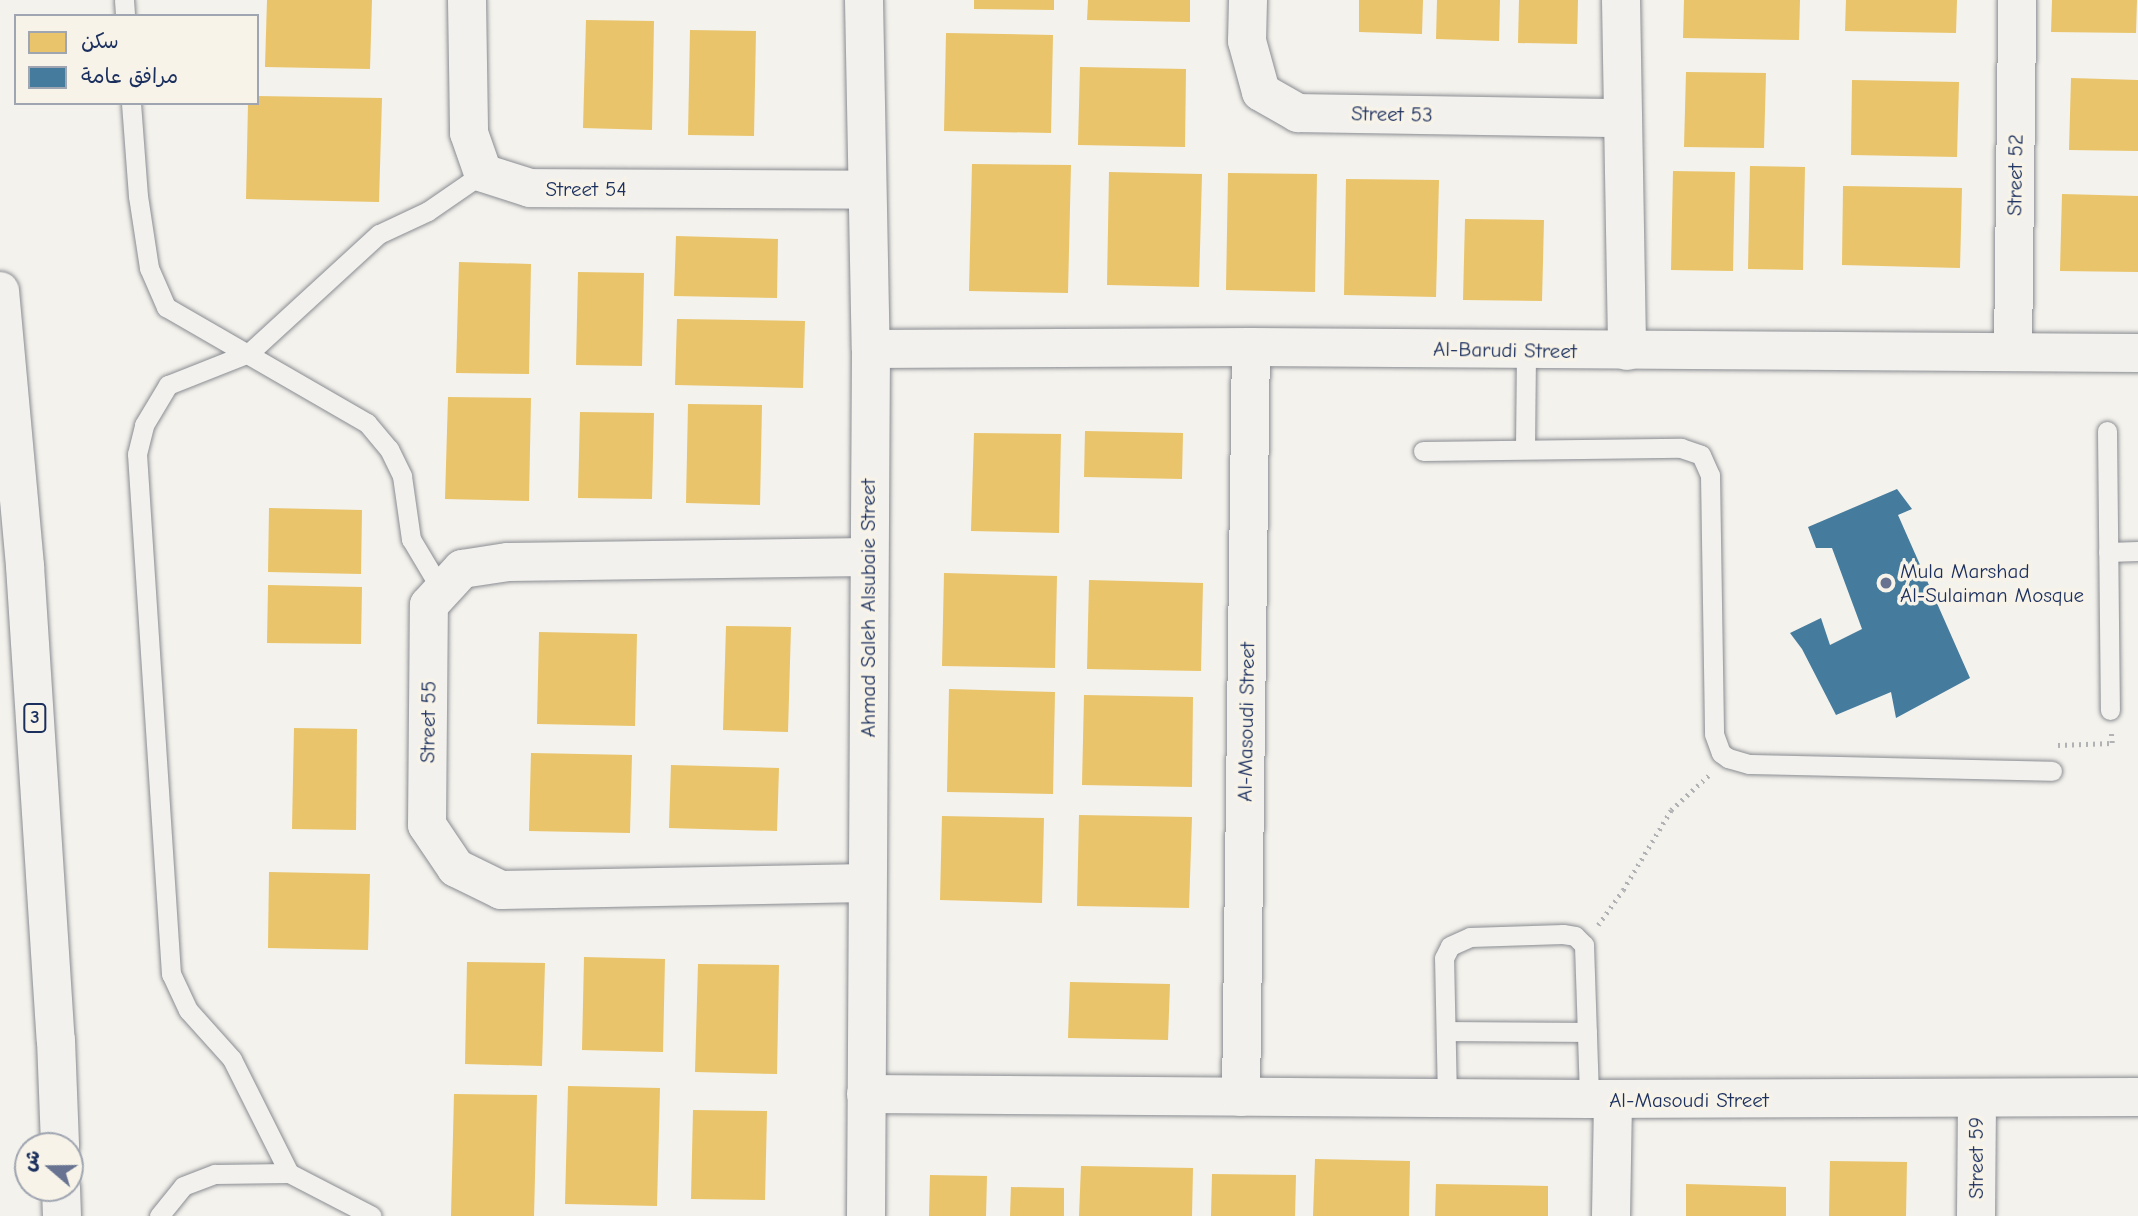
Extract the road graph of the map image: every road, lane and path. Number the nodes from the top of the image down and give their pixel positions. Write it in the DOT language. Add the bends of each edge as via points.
graph roads {
  1 [pos="467,0"];
  2 [pos="864,0"];
  3 [pos="1248,0"];
  4 [pos="1621,0"];
  5 [pos="2017,0"];
  6 [pos="131,105"];
  7 [pos="1622,118"];
  8 [pos="483,173"];
  9 [pos="866,190"];
  10 [pos="0,291"];
  11 [pos="1251,347"];
  12 [pos="871,349"];
  13 [pos="1526,350"];
  14 [pos="1627,351"];
  15 [pos="2013,351"];
  16 [pos="249,353"];
  17 [pos="2138,353"];
  18 [pos="2107,431"];
  19 [pos="1525,449"];
  20 [pos="1423,451"];
  21 [pos="2138,551"];
  22 [pos="2108,552"];
  23 [pos="867,557"];
  24 [pos="442,591"];
  25 [pos="2110,710"];
  26 [pos="1728,758"];
  27 [pos="2052,771"];
  28 [pos="867,883"];
  29 [pos="1584,945"];
  30 [pos="1446,1031"];
  31 [pos="1587,1032"];
  32 [pos="866,1094"];
  33 [pos="1241,1097"];
  34 [pos="2138,1097"];
  35 [pos="1447,1099"];
  36 [pos="1601,1099"];
  37 [pos="1977,1100"];
  38 [pos="59,1132"];
  39 [pos="289,1173"];
  40 [pos="159,1216"];
  41 [pos="372,1216"];
  42 [pos="866,1216"];
  43 [pos="1611,1216"];
  44 [pos="1976,1216"];
  1 -- 8 [label="street" via="469,133"];
  2 -- 9 [label="street, Ahmad Saleh Alsubaie Street"];
  3 -- 7 [label="street, Street 53" via="1247,41 1261,92 1298,113"];
  4 -- 7 [label="street"];
  5 -- 15 [label="street, Street 52"];
  6 -- 16 [label="lane" via="149,268 166,307"];
  7 -- 14 [label="street"];
  8 -- 9 [label="street, Street 54" via="530,188"];
  8 -- 16 [label="lane" via="428,211 379,234"];
  9 -- 12 [label="street, Ahmad Saleh Alsubaie Street"];
  10 -- 38 [label="street, 3" via="25,565"];
  11 -- 12 [label="street, Al-Barudi Street"];
  11 -- 13 [label="street, Al-Barudi Street"];
  11 -- 33 [label="street, Al-Masoudi Street"];
  12 -- 23 [label="street, Ahmad Saleh Alsubaie Street"];
  13 -- 14 [label="street, Al-Barudi Street"];
  13 -- 19 [label="lane"];
  14 -- 15 [label="street, Al-Barudi Street"];
  15 -- 17 [label="street, Al-Barudi Street"];
  16 -- 24 [label="lane" via="367,423 389,449 402,476 411,539"];
  16 -- 39 [label="lane" via="168,385 144,425 137,454 171,974 188,1010 232,1059"];
  18 -- 22 [label="lane"];
  19 -- 20 [label="lane"];
  19 -- 26 [label="lane" via="1681,448 1707,462 1714,734 1721,753"];
  21 -- 22 [label="lane"];
  22 -- 25 [label="lane"];
  23 -- 24 [label="street, Street 55" via="508,562 462,569"];
  23 -- 28 [label="street, Ahmad Saleh Alsubaie Street"];
  24 -- 28 [label="street, Street 55" via="429,605 427,825 456,868 501,890"];
  25 -- 27 [label="path" via="2112,743 2053,745"];
  26 -- 27 [label="lane" via="1749,764"];
  26 -- 29 [label="path" via="1671,810"];
  28 -- 32 [label="street, Ahmad Saleh Alsubaie Street"];
  29 -- 30 [label="lane" via="1575,936 1563,934 1458,941 1444,958"];
  29 -- 31 [label="lane"];
  30 -- 31 [label="lane"];
  30 -- 35 [label="lane"];
  31 -- 36 [label="lane"];
  32 -- 33 [label="street, Al-Masoudi Street"];
  32 -- 42 [label="street, Ahmad Saleh Alsubaie Street"];
  33 -- 35 [label="street, Al-Masoudi Street"];
  34 -- 37 [label="street, Al-Masoudi Street"];
  35 -- 36 [label="street, Al-Masoudi Street"];
  36 -- 37 [label="street, Al-Masoudi Street"];
  36 -- 43 [label="street"];
  37 -- 44 [label="street, Street 59"];
  39 -- 40 [label="lane" via="215,1174 183,1186"];
  39 -- 41 [label="lane"];
}
